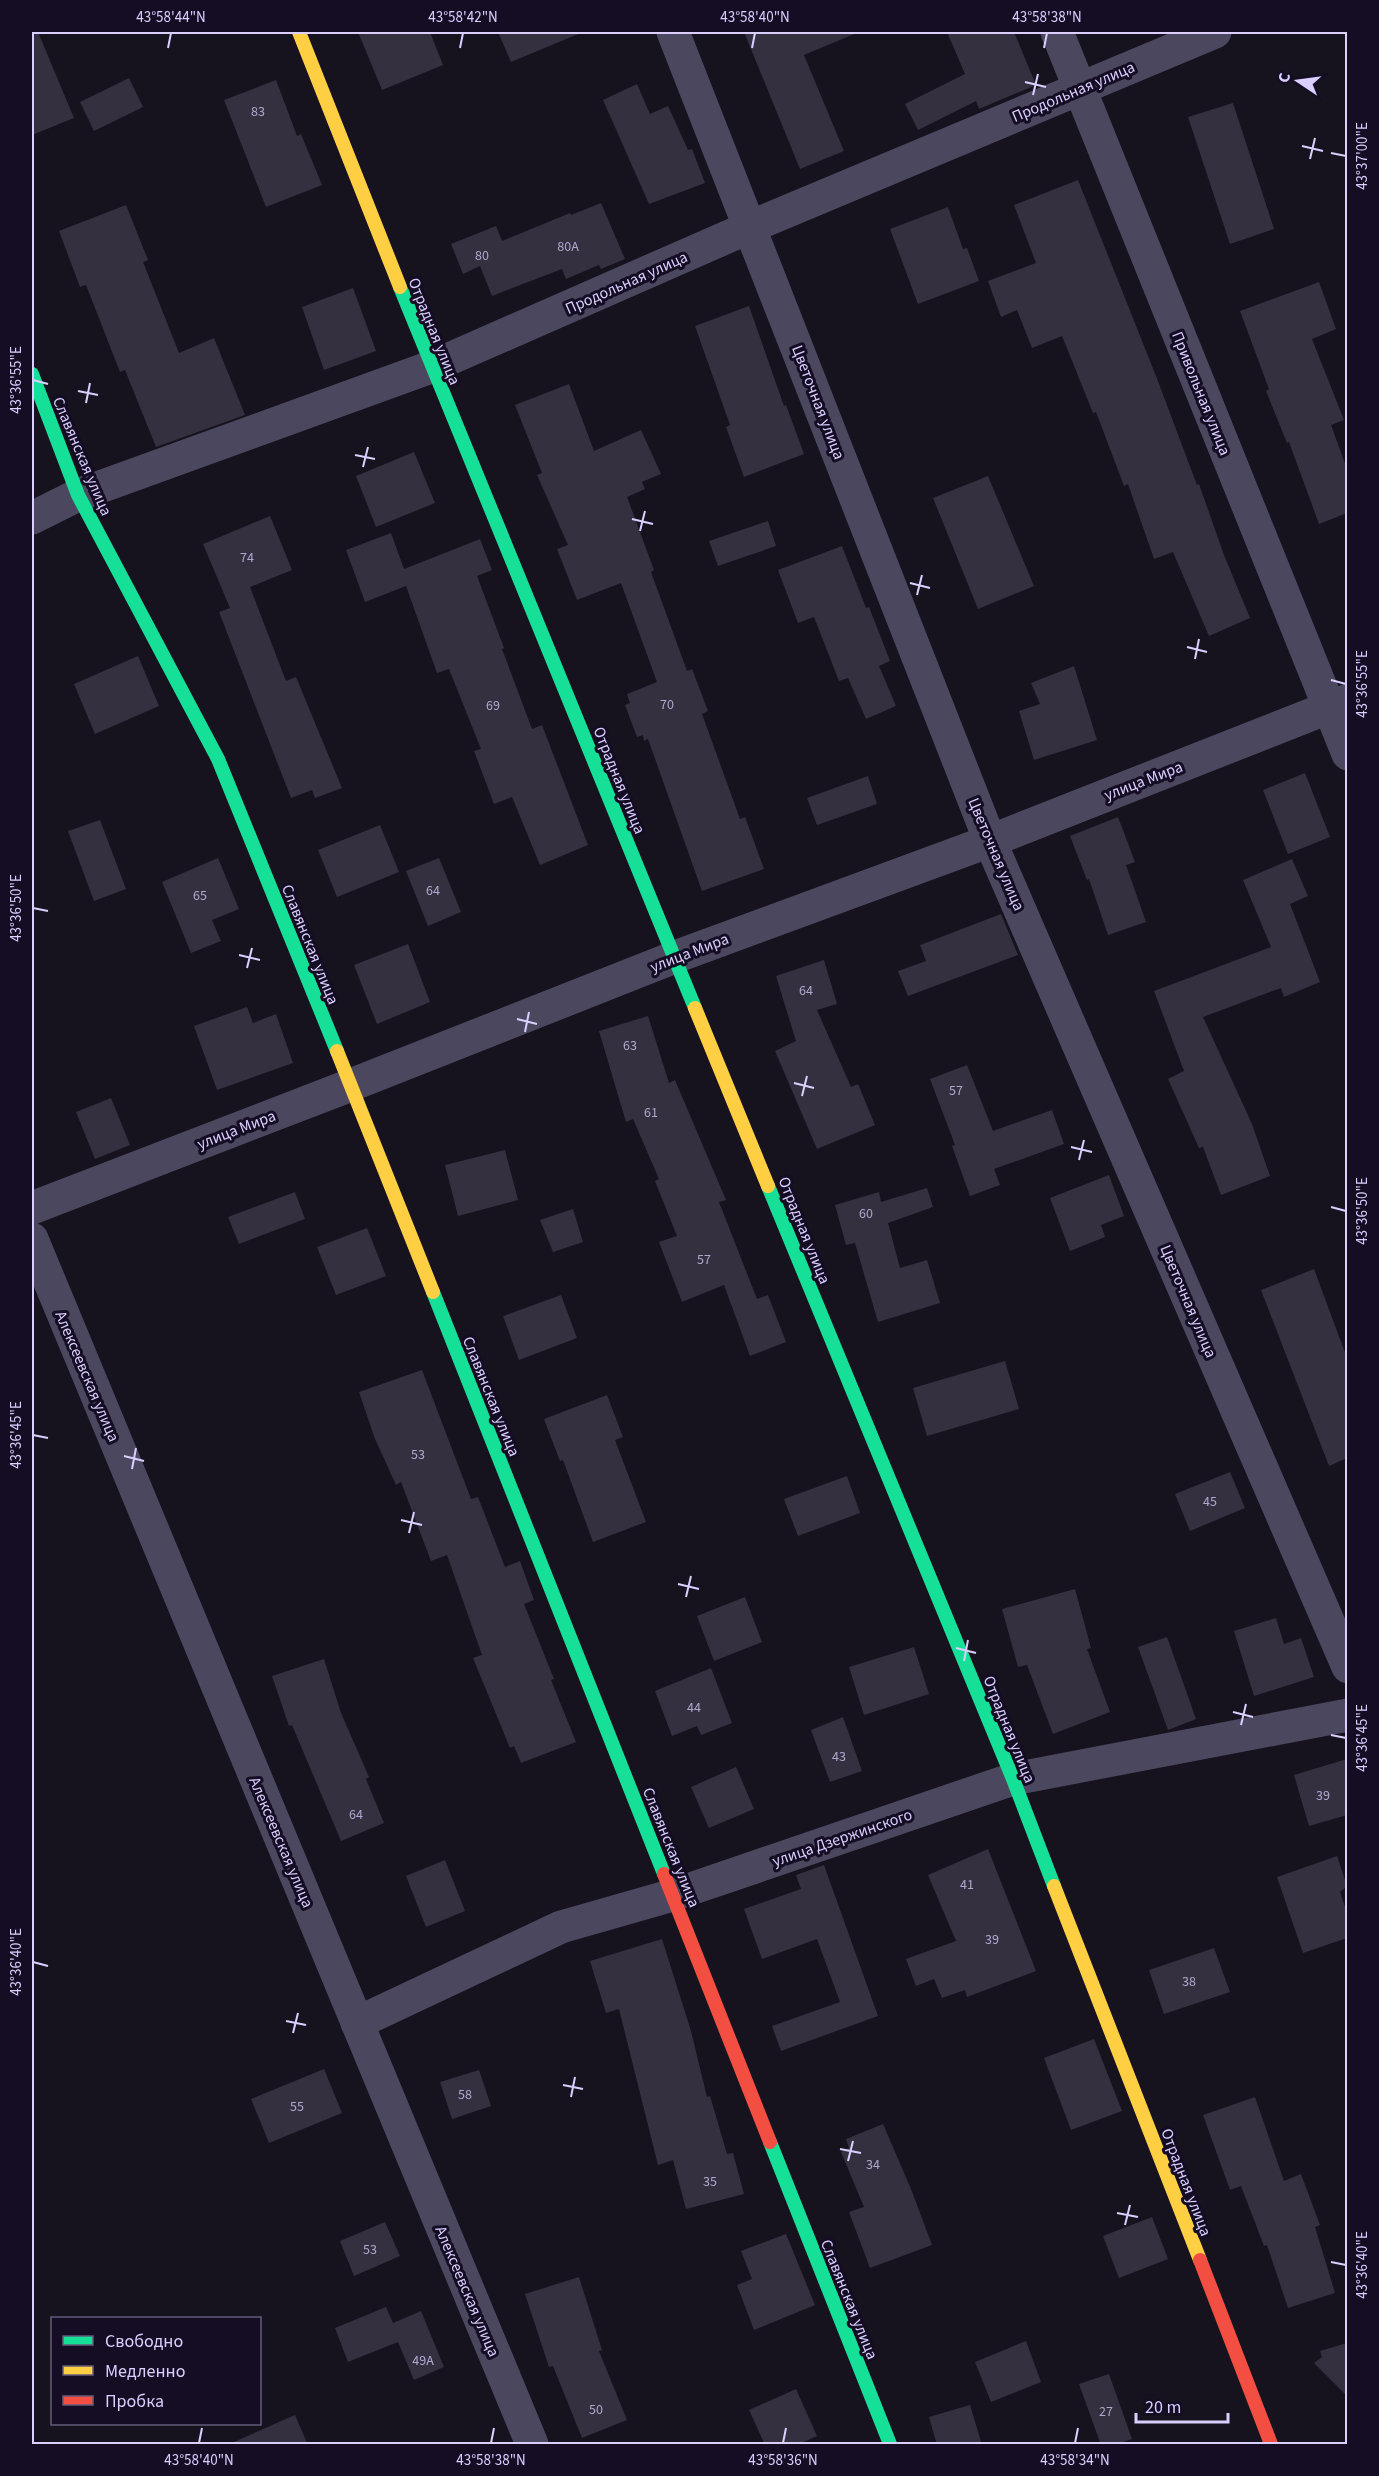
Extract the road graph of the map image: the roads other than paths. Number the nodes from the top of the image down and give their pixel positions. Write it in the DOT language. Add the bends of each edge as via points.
graph roads {
  1 [pos="298,32"];
  2 [pos="673,32"];
  3 [pos="1057,32"];
  4 [pos="1215,32"];
  5 [pos="1080,88"];
  6 [pos="750,227"];
  7 [pos="431,367"];
  8 [pos="32,374"];
  9 [pos="78,495"];
  10 [pos="32,518"];
  11 [pos="1338,704"];
  12 [pos="1347,754"];
  13 [pos="990,841"];
  14 [pos="675,957"];
  15 [pos="351,1085"];
  16 [pos="32,1208"];
  17 [pos="32,1239"];
  18 [pos="1347,1667"];
  19 [pos="1347,1715"];
  20 [pos="1013,1779"];
  21 [pos="673,1895"];
  22 [pos="357,2023"];
  23 [pos="532,2445"];
  24 [pos="890,2445"];
  25 [pos="1271,2445"];
  1 -- 7 [label="street, Отрадная улица"];
  2 -- 6 [label="street, Цветочная улица"];
  3 -- 5 [label="street, Привольная улица"];
  4 -- 5 [label="street, Продольная улица"];
  5 -- 6 [label="street, Продольная улица"];
  5 -- 11 [label="street, Привольная улица"];
  6 -- 7 [label="street, Продольная улица"];
  6 -- 13 [label="street, Цветочная улица"];
  7 -- 9 [label="street, Продольная улица"];
  7 -- 14 [label="street, Отрадная улица"];
  8 -- 9 [label="street, Славянская улица"];
  9 -- 10 [label="street, Продольная улица"];
  9 -- 15 [label="street, Славянская улица" via="218,759"];
  11 -- 12 [label="street, Привольная улица"];
  11 -- 13 [label="street, улица Мира"];
  13 -- 14 [label="street, улица Мира"];
  13 -- 18 [label="street, Цветочная улица"];
  14 -- 15 [label="street, улица Мира"];
  14 -- 20 [label="street, Отрадная улица"];
  15 -- 16 [label="street, улица Мира"];
  15 -- 21 [label="street, Славянская улица"];
  17 -- 22 [label="street, Алексеевская улица"];
  19 -- 20 [label="street, улица Дзержинского"];
  20 -- 21 [label="street, улица Дзержинского"];
  20 -- 25 [label="street, Отрадная улица"];
  21 -- 22 [label="street, улица Дзержинского" via="561,1927"];
  21 -- 24 [label="street, Славянская улица"];
  22 -- 23 [label="street, Алексеевская улица"];
}
